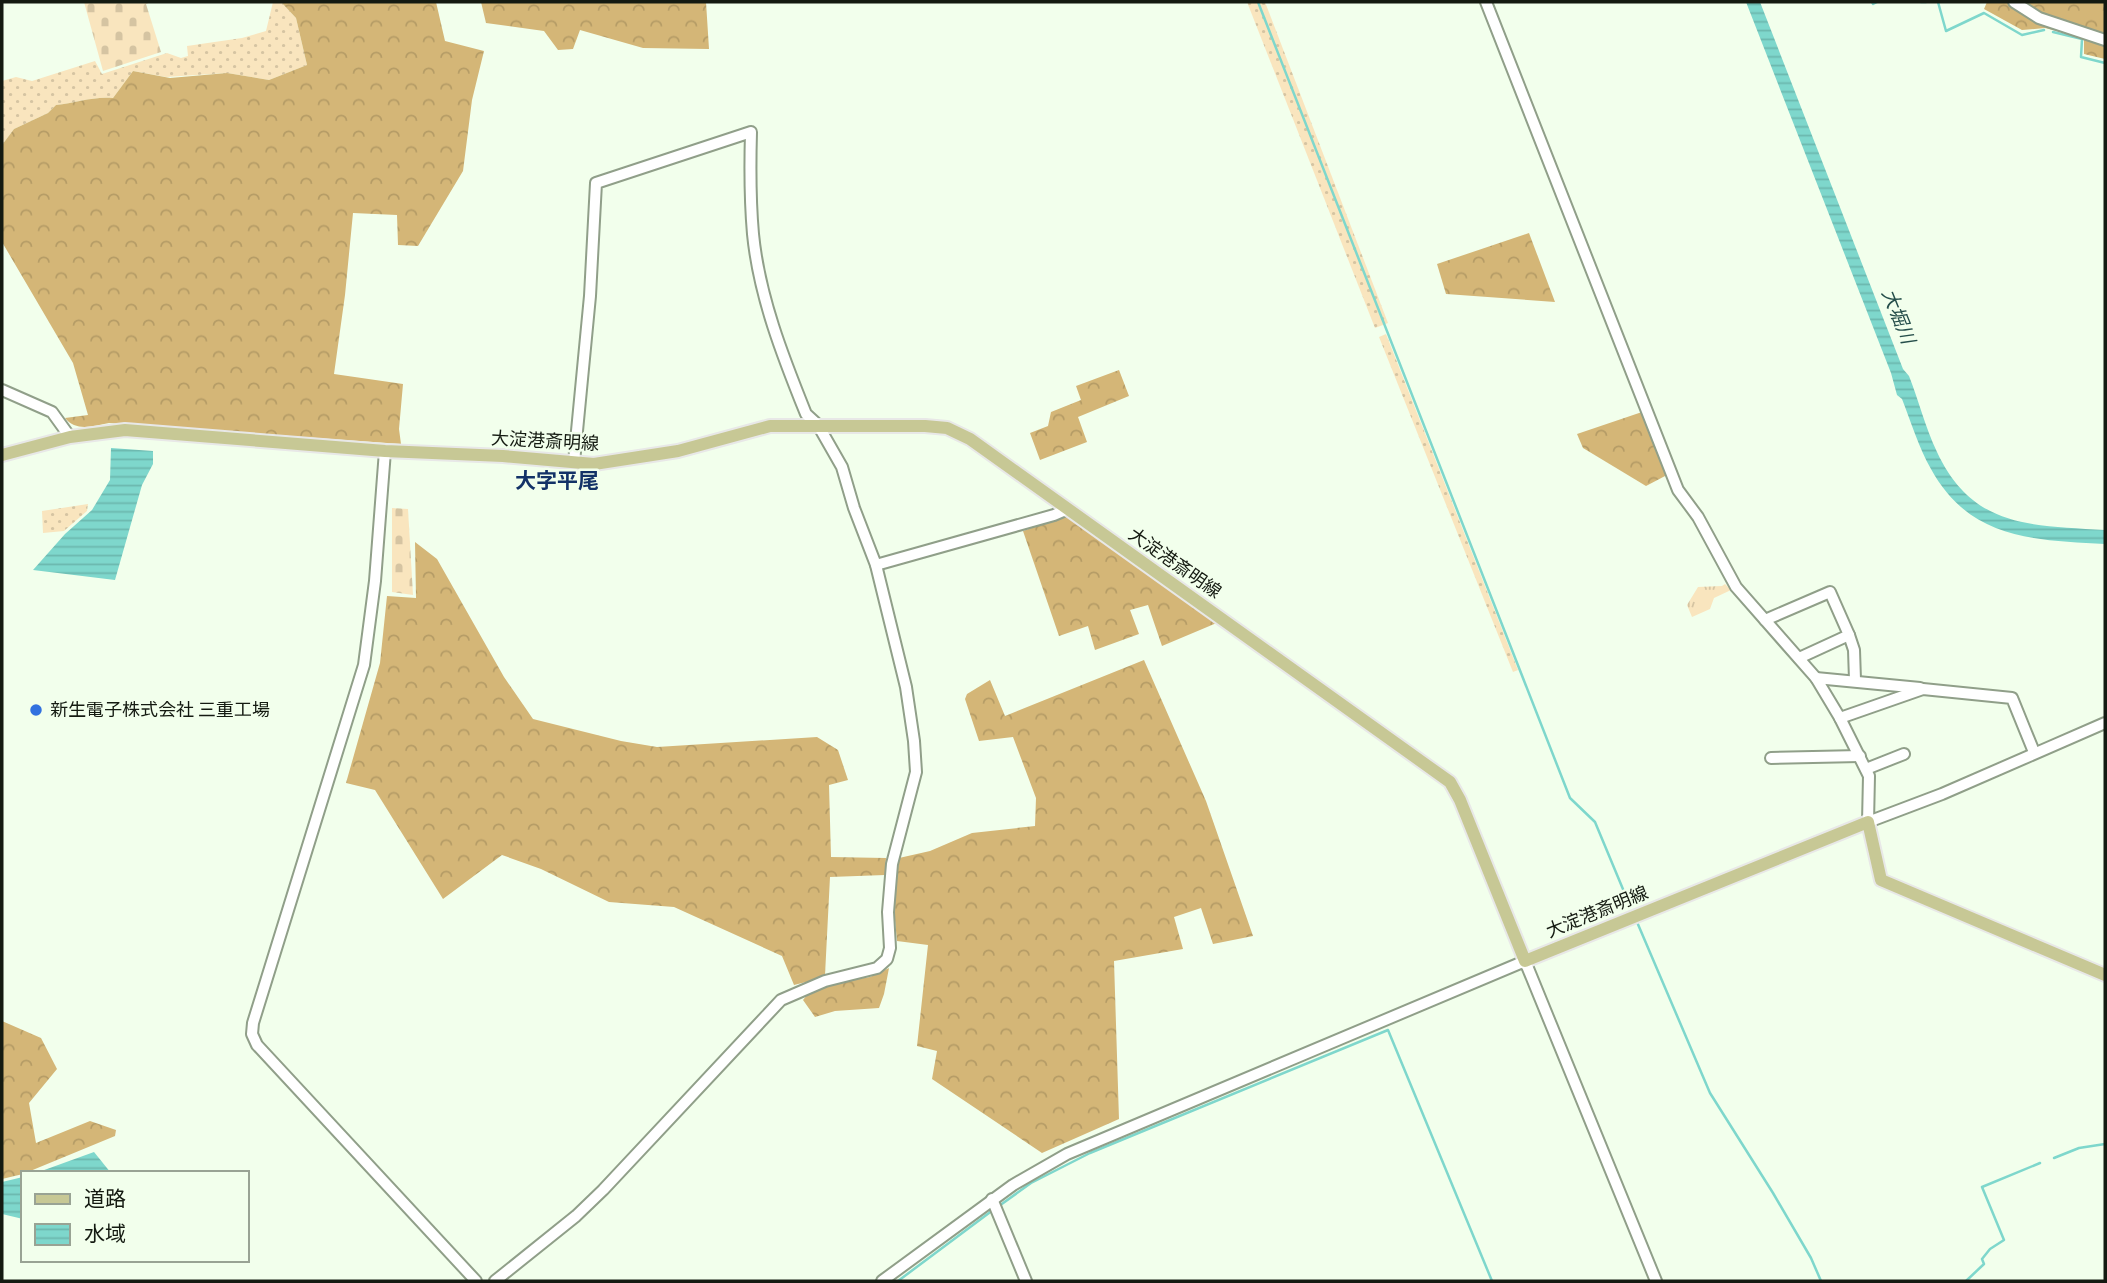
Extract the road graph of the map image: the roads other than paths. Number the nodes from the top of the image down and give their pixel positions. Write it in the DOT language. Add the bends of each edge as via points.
graph roads {
  1 [pos="1486,2"];
  2 [pos="2014,2"];
  3 [pos="2105,40"];
  4 [pos="2,390"];
  5 [pos="818,425"];
  6 [pos="70,436"];
  7 [pos="385,451"];
  8 [pos="2,455"];
  9 [pos="574,462"];
  10 [pos="1068,509"];
  11 [pos="876,565"];
  12 [pos="1765,620"];
  13 [pos="1849,635"];
  14 [pos="1799,658"];
  15 [pos="1816,678"];
  16 [pos="1854,680"];
  17 [pos="1923,688"];
  18 [pos="1840,718"];
  19 [pos="2105,723"];
  20 [pos="2034,752"];
  21 [pos="1904,754"];
  22 [pos="1860,756"];
  23 [pos="1771,758"];
  24 [pos="1866,769"];
  25 [pos="1868,822"];
  26 [pos="1525,961"];
  27 [pos="2105,975"];
  28 [pos="995,1205"];
  29 [pos="476,1281"];
  30 [pos="495,1281"];
  31 [pos="882,1281"];
  32 [pos="1026,1281"];
  33 [pos="1656,1281"];
  1 -- 12 [label="street" via="1678,489 1736,587"];
  2 -- 3 [label="street" via="2039,18"];
  4 -- 6 [label="street" via="52,412"];
  5 -- 9 [label="main road, 大淀港斎明線" via="770,426 678,451 594,464"];
  5 -- 9 [label="street" via="806,414 767,302 753,236 751,132 596,183"];
  5 -- 10 [label="main road, 大淀港斎明線" via="947,428 970,439"];
  5 -- 11 [label="street" via="842,467"];
  6 -- 7 [label="main road, 大淀港斎明線" via="125,430"];
  6 -- 8 [label="main road, 大淀港斎明線"];
  7 -- 9 [label="main road, 大淀港斎明線"];
  7 -- 29 [label="street" via="364,665 252,1034 257,1045"];
  10 -- 11 [label="street"];
  10 -- 26 [label="main road, 大淀港斎明線" via="1450,782"];
  11 -- 30 [label="street" via="906,687 916,772 891,864 887,959 868,971 825,981 781,1000 603,1190"];
  12 -- 13 [label="street" via="1830,592"];
  12 -- 14 [label="street"];
  13 -- 14 [label="street"];
  13 -- 16 [label="street"];
  14 -- 15 [label="street"];
  15 -- 16 [label="street"];
  15 -- 18 [label="street"];
  16 -- 17 [label="street"];
  17 -- 18 [label="street"];
  17 -- 20 [label="street" via="2012,698"];
  18 -- 22 [label="street"];
  19 -- 20 [label="street"];
  20 -- 25 [label="street"];
  21 -- 24 [label="street"];
  22 -- 23 [label="street"];
  22 -- 24 [label="street"];
  24 -- 25 [label="street"];
  25 -- 26 [label="main road, 大淀港斎明線"];
  25 -- 27 [label="main road" via="1881,880"];
  26 -- 28 [label="street" via="1106,1136 1034,1171"];
  26 -- 33 [label="street"];
  28 -- 31 [label="street"];
  28 -- 32 [label="street"];
}
